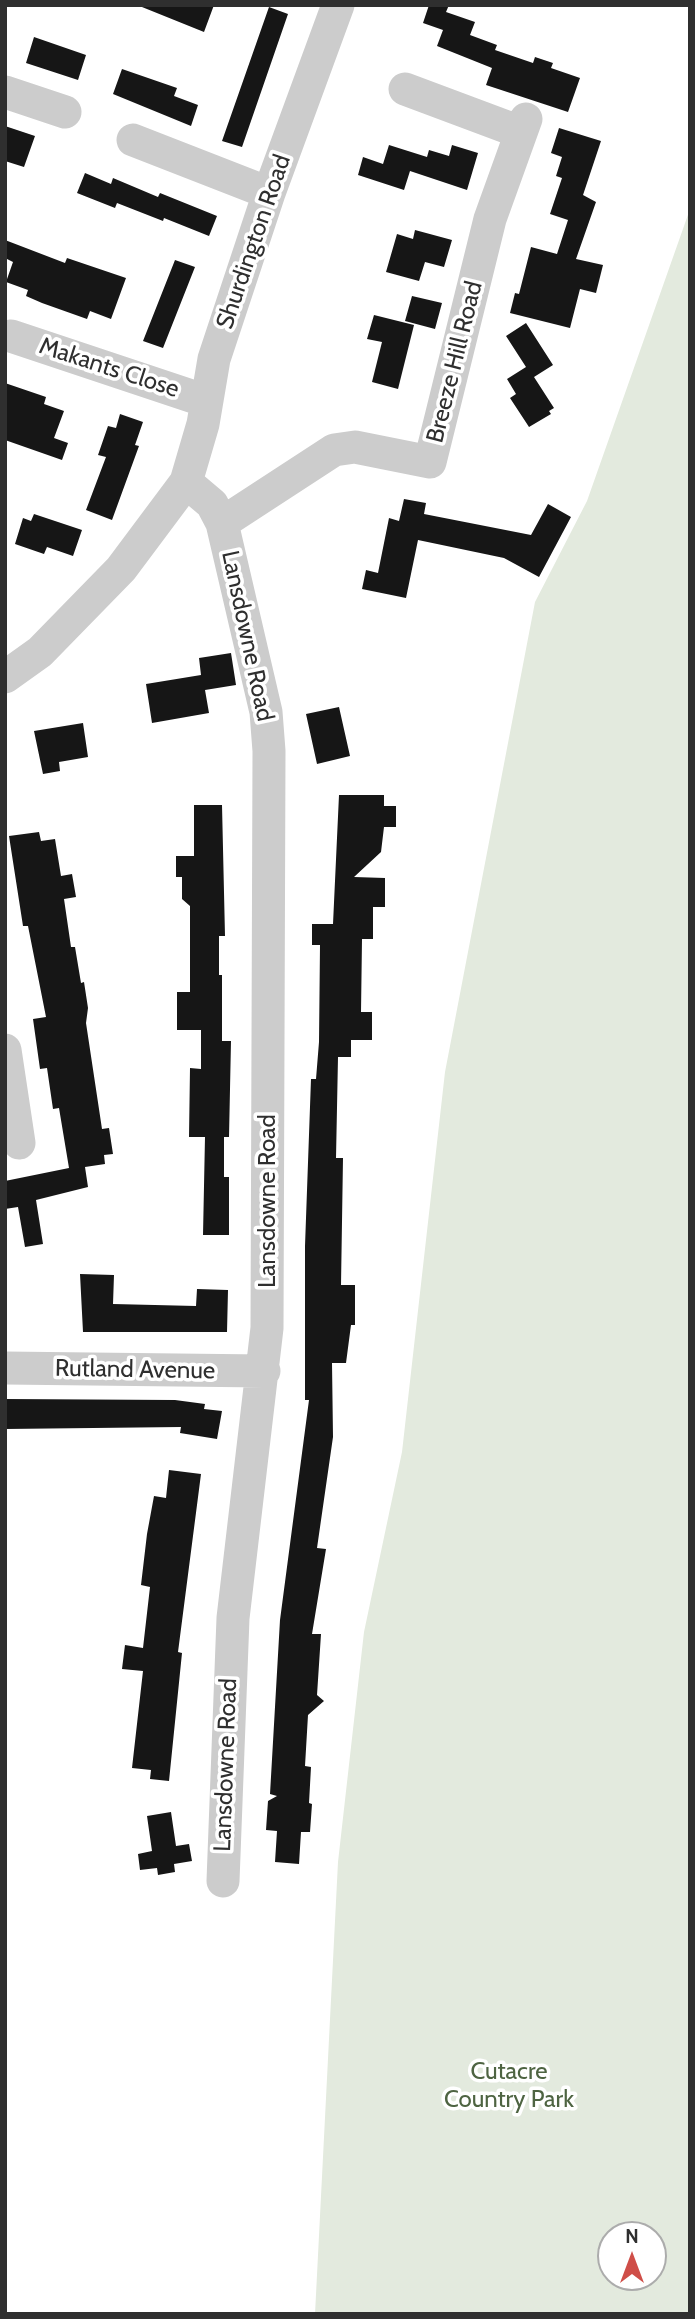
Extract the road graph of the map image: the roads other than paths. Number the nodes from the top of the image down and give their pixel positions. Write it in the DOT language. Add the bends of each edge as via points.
graph roads {
  1 [pos="338,5"];
  2 [pos="417,85"];
  3 [pos="5,92"];
  4 [pos="65,112"];
  5 [pos="133,140"];
  6 [pos="269,193"];
  7 [pos="11,336"];
  8 [pos="206,401"];
  9 [pos="186,482"];
  10 [pos="222,523"];
  11 [pos="5,677"];
  12 [pos="5,1051"];
  13 [pos="20,1143"];
  14 [pos="5,1368"];
  15 [pos="264,1371"];
  16 [pos="223,1881"];
  1 -- 6 [label="street, Shurdington Road"];
  2 -- 10 [label="street, Breeze Hill Road" via="523,126 490,219 430,462 355,447 334,450"];
  3 -- 4 [label="street"];
  5 -- 6 [label="street"];
  6 -- 8 [label="street, Shurdington Road" via="214,359"];
  7 -- 8 [label="street, Makants Close"];
  8 -- 9 [label="street, Shurdington Road"];
  9 -- 10 [label="street" via="212,504"];
  9 -- 11 [label="street" via="121,569 40,652"];
  10 -- 15 [label="street, Lansdowne Road" via="266,712 270,751"];
  12 -- 13 [label="street"];
  14 -- 15 [label="street, Rutland Avenue"];
  15 -- 16 [label="street, Lansdowne Road" via="233,1618"];
}
